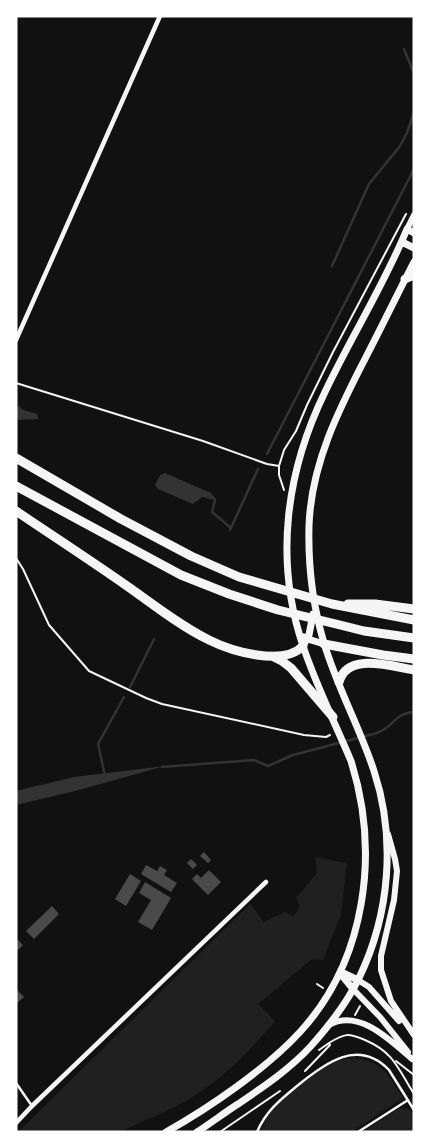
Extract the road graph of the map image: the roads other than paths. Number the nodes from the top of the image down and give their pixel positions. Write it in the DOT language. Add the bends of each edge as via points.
graph roads {
  1 [pos="160,16"];
  2 [pos="413,216"];
  3 [pos="410,231"];
  4 [pos="402,242"];
  5 [pos="414,248"];
  6 [pos="414,262"];
  7 [pos="410,277"];
  8 [pos="16,340"];
  9 [pos="16,458"];
  10 [pos="16,486"];
  11 [pos="16,511"];
  12 [pos="314,602"];
  13 [pos="332,604"];
  14 [pos="414,609"];
  15 [pos="414,620"];
  16 [pos="414,638"];
  17 [pos="305,643"];
  18 [pos="324,644"];
  19 [pos="272,656"];
  20 [pos="414,659"];
  21 [pos="414,670"];
  22 [pos="339,682"];
  23 [pos="333,719"];
  24 [pos="386,826"];
  25 [pos="266,882"];
  26 [pos="340,972"];
  27 [pos="358,980"];
  28 [pos="353,989"];
  29 [pos="329,1025"];
  30 [pos="414,1036"];
  31 [pos="413,1060"];
  32 [pos="16,1084"];
  33 [pos="408,1100"];
  34 [pos="32,1106"];
  35 [pos="414,1110"];
  36 [pos="16,1123"];
  37 [pos="166,1132"];
  38 [pos="197,1132"];
  39 [pos="257,1132"];
  40 [pos="358,1132"];
  1 -- 8 [label="street"];
  2 -- 3 [label="main road"];
  3 -- 4 [label="main road"];
  4 -- 5 [label="main road"];
  4 -- 17 [label="main road" via="324,392 299,457 289,504 288,568 297,626"];
  6 -- 7 [label="main road"];
  7 -- 12 [label="main road" via="332,424 317,472 309,526"];
  9 -- 13 [label="highway" via="190,556 239,577"];
  10 -- 16 [label="highway" via="181,575 229,594 336,624"];
  11 -- 19 [label="highway" via="203,637 236,650"];
  12 -- 17 [label="main road" via="311,630"];
  12 -- 18 [label="main road"];
  13 -- 14 [label="highway" via="375,604"];
  13 -- 15 [label="highway"];
  17 -- 18 [label="main road"];
  17 -- 19 [label="highway" via="294,652"];
  17 -- 23 [label="main road"];
  18 -- 20 [label="highway"];
  18 -- 22 [label="main road"];
  19 -- 23 [label="highway" via="291,668"];
  21 -- 22 [label="highway" via="356,664 345,670"];
  22 -- 24 [label="main road" via="377,781"];
  23 -- 26 [label="main road" via="357,780 364,821 365,871 360,910"];
  24 -- 27 [label="main road" via="384,898 378,926"];
  24 -- 30 [label="main road" via="397,871 381,970 391,1001"];
  25 -- 34 [label="street"];
  26 -- 27 [label="main road"];
  26 -- 28 [label="main road"];
  26 -- 37 [label="main road" via="318,1010 277,1054 202,1110"];
  27 -- 28 [label="main road"];
  27 -- 30 [label="main road" via="369,987"];
  28 -- 29 [label="main road"];
  28 -- 31 [label="main road" via="394,1032"];
  29 -- 31 [label="main road" via="348,1021 371,1027"];
  29 -- 38 [label="main road" via="275,1079"];
  32 -- 34 [label="lane"];
  33 -- 35 [label="lane"];
  33 -- 39 [label="lane" via="389,1070 379,1061 364,1055 343,1056 320,1068 273,1106 262,1119"];
  33 -- 40 [label="lane"];
  34 -- 36 [label="street"];
}
